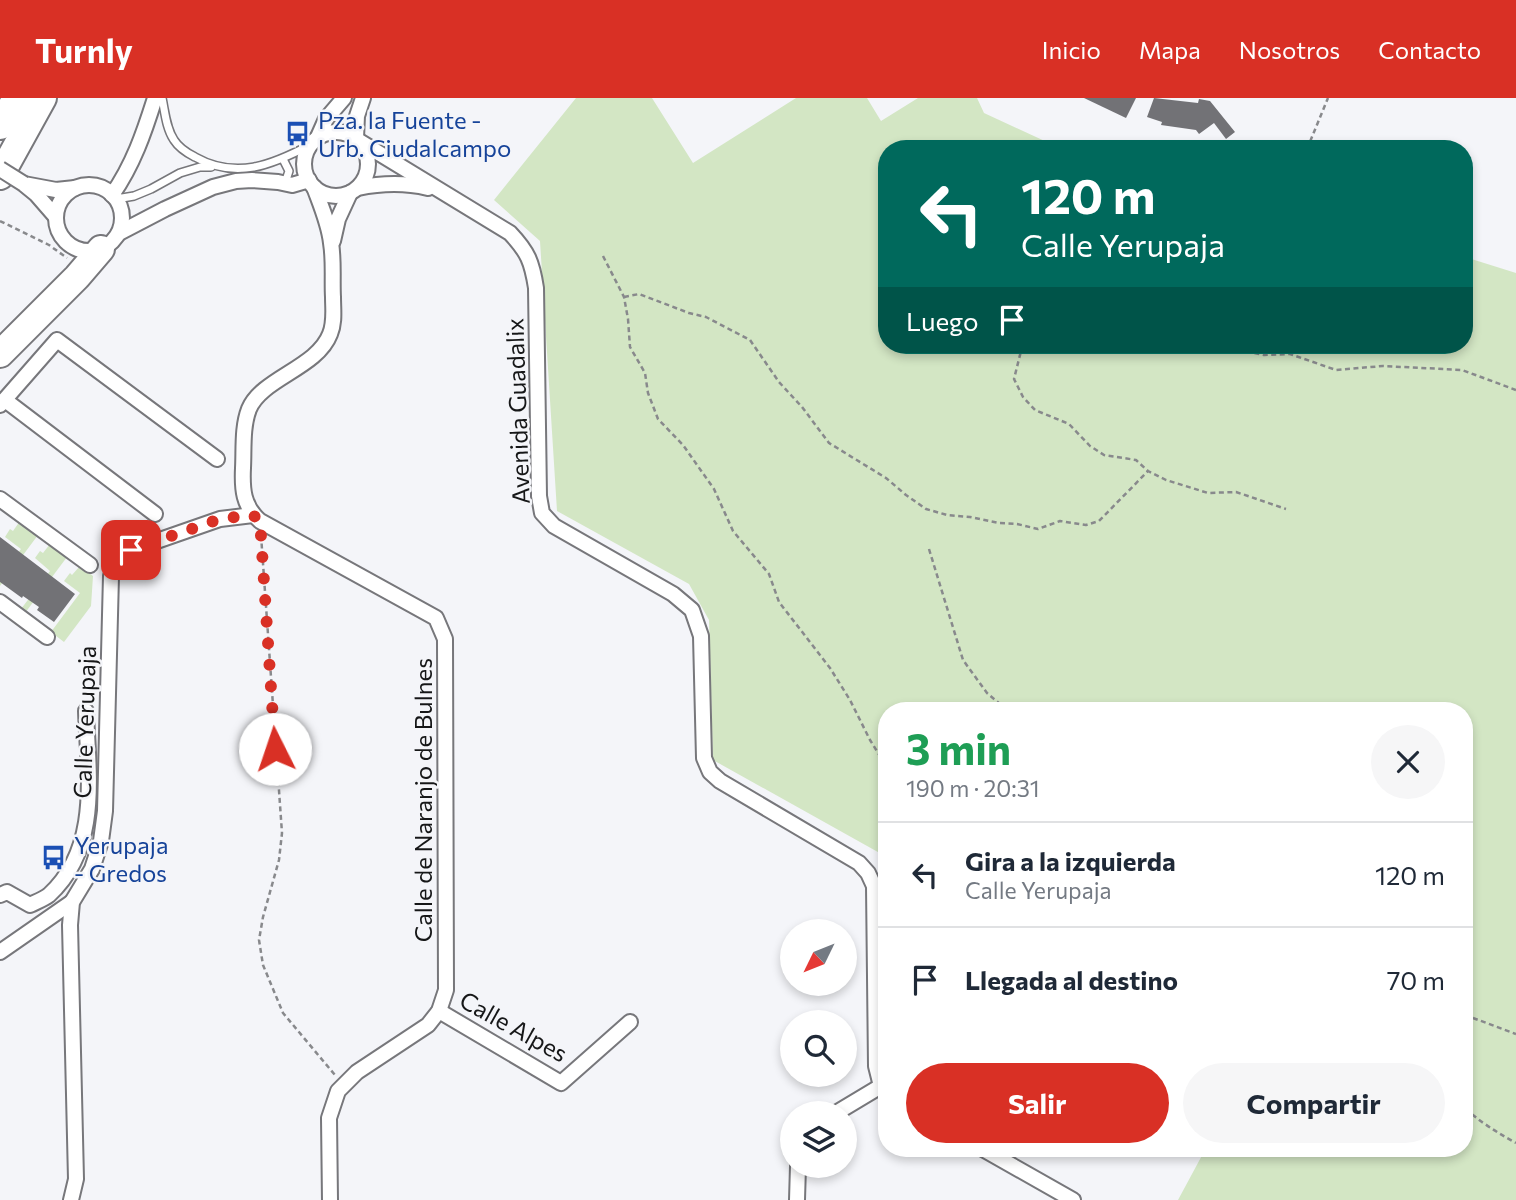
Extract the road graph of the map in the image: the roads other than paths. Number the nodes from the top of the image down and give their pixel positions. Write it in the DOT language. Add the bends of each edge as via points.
graph roads {
  1 [pos="16,98"];
  2 [pos="43,98"];
  3 [pos="155,98"];
  4 [pos="162,98"];
  5 [pos="329,98"];
  6 [pos="344,98"];
  7 [pos="363,98"];
  8 [pos="0,126"];
  9 [pos="356,139"];
  10 [pos="314,141"];
  11 [pos="283,159"];
  12 [pos="219,166"];
  13 [pos="0,169"];
  14 [pos="12,180"];
  15 [pos="285,184"];
  16 [pos="311,184"];
  17 [pos="78,187"];
  18 [pos="436,190"];
  19 [pos="354,191"];
  20 [pos="114,197"];
  21 [pos="165,209"];
  22 [pos="56,217"];
  23 [pos="332,246"];
  24 [pos="102,250"];
  25 [pos="0,354"];
  26 [pos="2,402"];
  27 [pos="216,459"];
  28 [pos="244,495"];
  29 [pos="0,499"];
  30 [pos="155,514"];
  31 [pos="256,518"];
  32 [pos="220,519"];
  33 [pos="90,565"];
  34 [pos="0,602"];
  35 [pos="47,637"];
  36 [pos="86,711"];
  37 [pos="0,894"];
  38 [pos="72,902"];
  39 [pos="0,953"];
  40 [pos="439,1011"];
  41 [pos="630,1022"];
  42 [pos="878,1072"];
  43 [pos="878,1092"];
  44 [pos="857,1102"];
  45 [pos="997,1157"];
  46 [pos="798,1178"];
  47 [pos="71,1200"];
  48 [pos="330,1200"];
  49 [pos="797,1200"];
  50 [pos="1073,1200"];
  1 -- 8 [label="highway"];
  2 -- 14 [label="highway"];
  3 -- 20 [label="street"];
  4 -- 12 [label="lane" via="174,141 185,152"];
  5 -- 10 [label="street"];
  6 -- 9 [label="street"];
  6 -- 10 [label="street"];
  7 -- 9 [label="street"];
  9 -- 10 [label="street" via="336,132"];
  9 -- 18 [label="street, Avenida Guadalix"];
  9 -- 19 [label="street" via="369,164"];
  10 -- 11 [label="lane"];
  10 -- 16 [label="street" via="304,163"];
  11 -- 12 [label="lane" via="254,168"];
  11 -- 15 [label="lane" via="289,171"];
  12 -- 20 [label="lane" via="180,173 134,196"];
  13 -- 14 [label="street, bridge"];
  14 -- 17 [label="street" via="56,190"];
  14 -- 22 [label="street" via="36,194"];
  15 -- 16 [label="street"];
  15 -- 21 [label="street" via="236,181"];
  16 -- 19 [label="street" via="331,196"];
  16 -- 21 [label="street" via="288,191 256,186 237,189"];
  16 -- 23 [label="street" via="327,220"];
  17 -- 20 [label="street" via="91,185"];
  17 -- 22 [label="street" via="59,204"];
  18 -- 19 [label="street, Avenida Guadalix" via="386,183"];
  18 -- 42 [label="street, Avenida Guadalix" via="510,233 533,265 542,513 554,527 673,594 692,610 701,636 704,758 710,772 859,863 868,873 874,886"];
  19 -- 23 [label="street" via="338,219"];
  20 -- 24 [label="street" via="122,215"];
  21 -- 24 [label="street"];
  22 -- 24 [label="street" via="58,230 75,249"];
  23 -- 28 [label="street" via="333,326 321,349 250,407 245,424"];
  24 -- 25 [label="highway"];
  26 -- 27 [label="street" via="57,340"];
  26 -- 30 [label="street"];
  28 -- 31 [label="street"];
  28 -- 32 [label="street, Calle Yerupaja"];
  29 -- 33 [label="street"];
  31 -- 32 [label="street, Calle Yerupaja"];
  31 -- 40 [label="street, Calle de Naranjo de Bulnes" via="436,618 445,639 446,990"];
  32 -- 38 [label="street, Calle Yerupaja" via="131,550 111,576 105,811 92,869"];
  34 -- 35 [label="street"];
  36 -- 37 [label="street" via="89,808 83,843 69,871 48,896 30,905 7,892"];
  38 -- 39 [label="street"];
  38 -- 47 [label="street, Calle Yerupaja" via="76,1179"];
  40 -- 41 [label="street, Calle Alpes" via="561,1083"];
  40 -- 48 [label="street" via="428,1025 357,1072 338,1091 329,1118"];
  43 -- 44 [label="street"];
  45 -- 50 [label="street"];
  46 -- 49 [label="street"];
}
